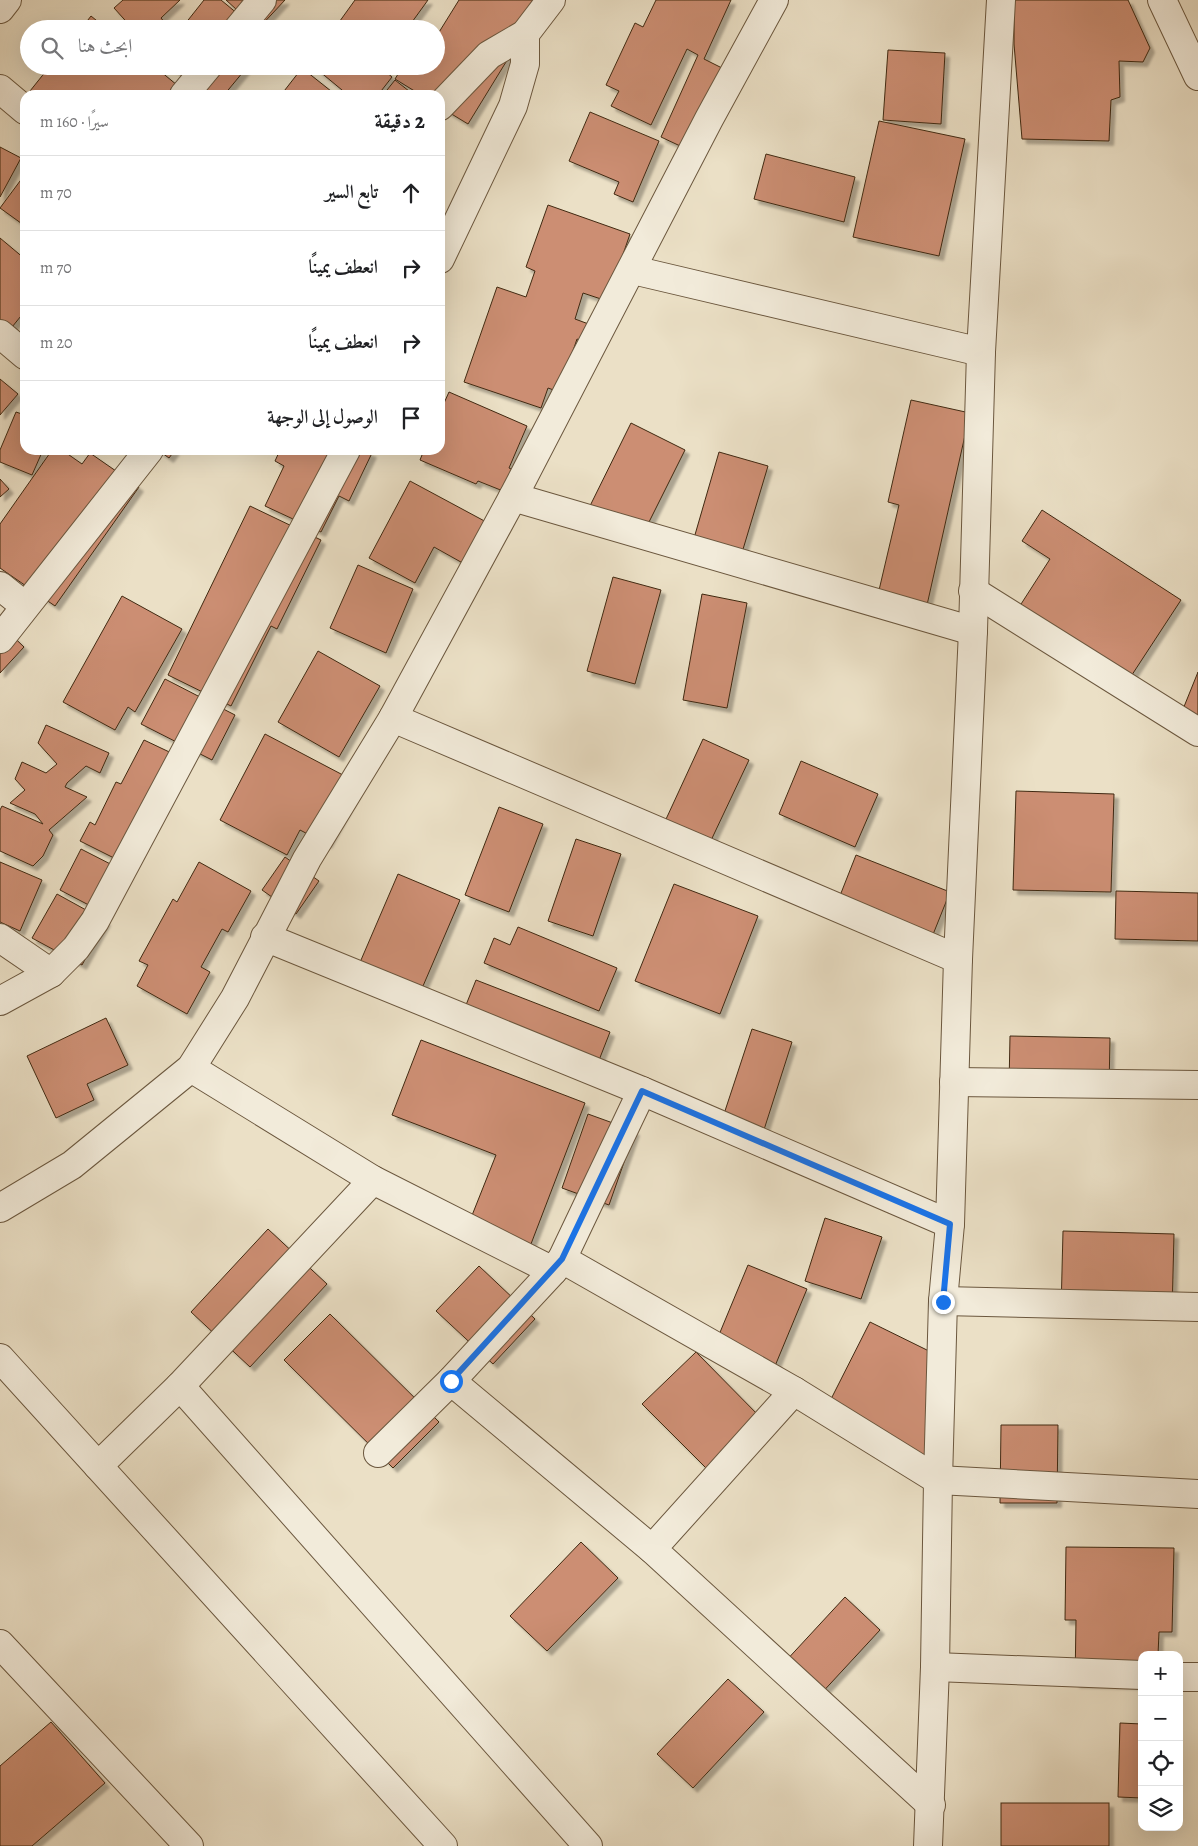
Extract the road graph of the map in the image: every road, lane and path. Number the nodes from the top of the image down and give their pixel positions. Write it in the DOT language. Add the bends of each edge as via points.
graph roads {
  1 [pos="7,0"];
  2 [pos="262,0"];
  3 [pos="551,0"];
  4 [pos="774,0"];
  5 [pos="1000,0"];
  6 [pos="1162,0"];
  7 [pos="0,9"];
  8 [pos="245,20"];
  9 [pos="525,34"];
  10 [pos="201,75"];
  11 [pos="1198,76"];
  12 [pos="0,89"];
  13 [pos="188,90"];
  14 [pos="445,101"];
  15 [pos="20,106"];
  16 [pos="445,249"];
  17 [pos="633,270"];
  18 [pos="0,334"];
  19 [pos="20,351"];
  20 [pos="981,352"];
  21 [pos="142,455"];
  22 [pos="343,455"];
  23 [pos="513,497"];
  24 [pos="0,586"];
  25 [pos="973,591"];
  26 [pos="25,606"];
  27 [pos="973,631"];
  28 [pos="0,639"];
  29 [pos="393,718"];
  30 [pos="1198,732"];
  31 [pos="265,937"];
  32 [pos="0,938"];
  33 [pos="958,959"];
  34 [pos="51,973"];
  35 [pos="0,1001"];
  36 [pos="191,1068"];
  37 [pos="954,1082"];
  38 [pos="1198,1085"];
  39 [pos="642,1091"];
  40 [pos="373,1180"];
  41 [pos="0,1208"];
  42 [pos="950,1224"];
  43 [pos="557,1265"];
  44 [pos="943,1302"];
  45 [pos="1198,1308"];
  46 [pos="0,1358"];
  47 [pos="451,1381"];
  48 [pos="180,1386"];
  49 [pos="794,1391"];
  50 [pos="378,1453"];
  51 [pos="98,1466"];
  52 [pos="938,1480"];
  53 [pos="1198,1494"];
  54 [pos="652,1549"];
  55 [pos="0,1644"];
  56 [pos="935,1667"];
  57 [pos="1138,1675"];
  58 [pos="1183,1677"];
  59 [pos="1198,1677"];
  60 [pos="930,1805"];
  61 [pos="189,1846"];
  62 [pos="443,1846"];
  63 [pos="588,1846"];
  64 [pos="928,1846"];
  1 -- 7 [label="street"];
  2 -- 8 [label="street"];
  3 -- 9 [label="street"];
  4 -- 17 [label="street"];
  5 -- 20 [label="street"];
  6 -- 11 [label="street"];
  9 -- 14 [label="street" via="489,55"];
  9 -- 16 [label="street" via="525,64 513,106"];
  10 -- 13 [label="street"];
  12 -- 15 [label="street"];
  17 -- 20 [label="street"];
  17 -- 23 [label="street"];
  18 -- 19 [label="street"];
  20 -- 25 [label="street"];
  21 -- 26 [label="street"];
  22 -- 34 [label="street" via="95,921 76,948"];
  23 -- 27 [label="street"];
  23 -- 29 [label="street"];
  24 -- 26 [label="street"];
  25 -- 27 [label="street"];
  25 -- 30 [label="street"];
  26 -- 28 [label="street"];
  27 -- 33 [label="street"];
  29 -- 31 [label="street" via="307,859"];
  29 -- 33 [label="street"];
  31 -- 36 [label="street" via="234,998"];
  31 -- 39 [label="street"];
  32 -- 34 [label="street"];
  33 -- 37 [label="street"];
  34 -- 35 [label="street"];
  36 -- 40 [label="street"];
  36 -- 41 [label="street" via="72,1165"];
  37 -- 38 [label="street"];
  37 -- 42 [label="street"];
  39 -- 42 [label="street"];
  39 -- 43 [label="street"];
  40 -- 43 [label="street"];
  40 -- 48 [label="street"];
  42 -- 44 [label="street"];
  43 -- 47 [label="street"];
  43 -- 49 [label="street"];
  44 -- 45 [label="street"];
  44 -- 52 [label="street"];
  46 -- 51 [label="street"];
  47 -- 50 [label="street"];
  47 -- 54 [label="street"];
  48 -- 51 [label="street"];
  48 -- 63 [label="street"];
  49 -- 52 [label="street"];
  49 -- 54 [label="street"];
  51 -- 62 [label="street"];
  52 -- 53 [label="street"];
  52 -- 56 [label="street"];
  54 -- 60 [label="street"];
  55 -- 61 [label="street"];
  56 -- 57 [label="street"];
  56 -- 60 [label="street"];
  58 -- 59 [label="street"];
  60 -- 64 [label="street"];
}
